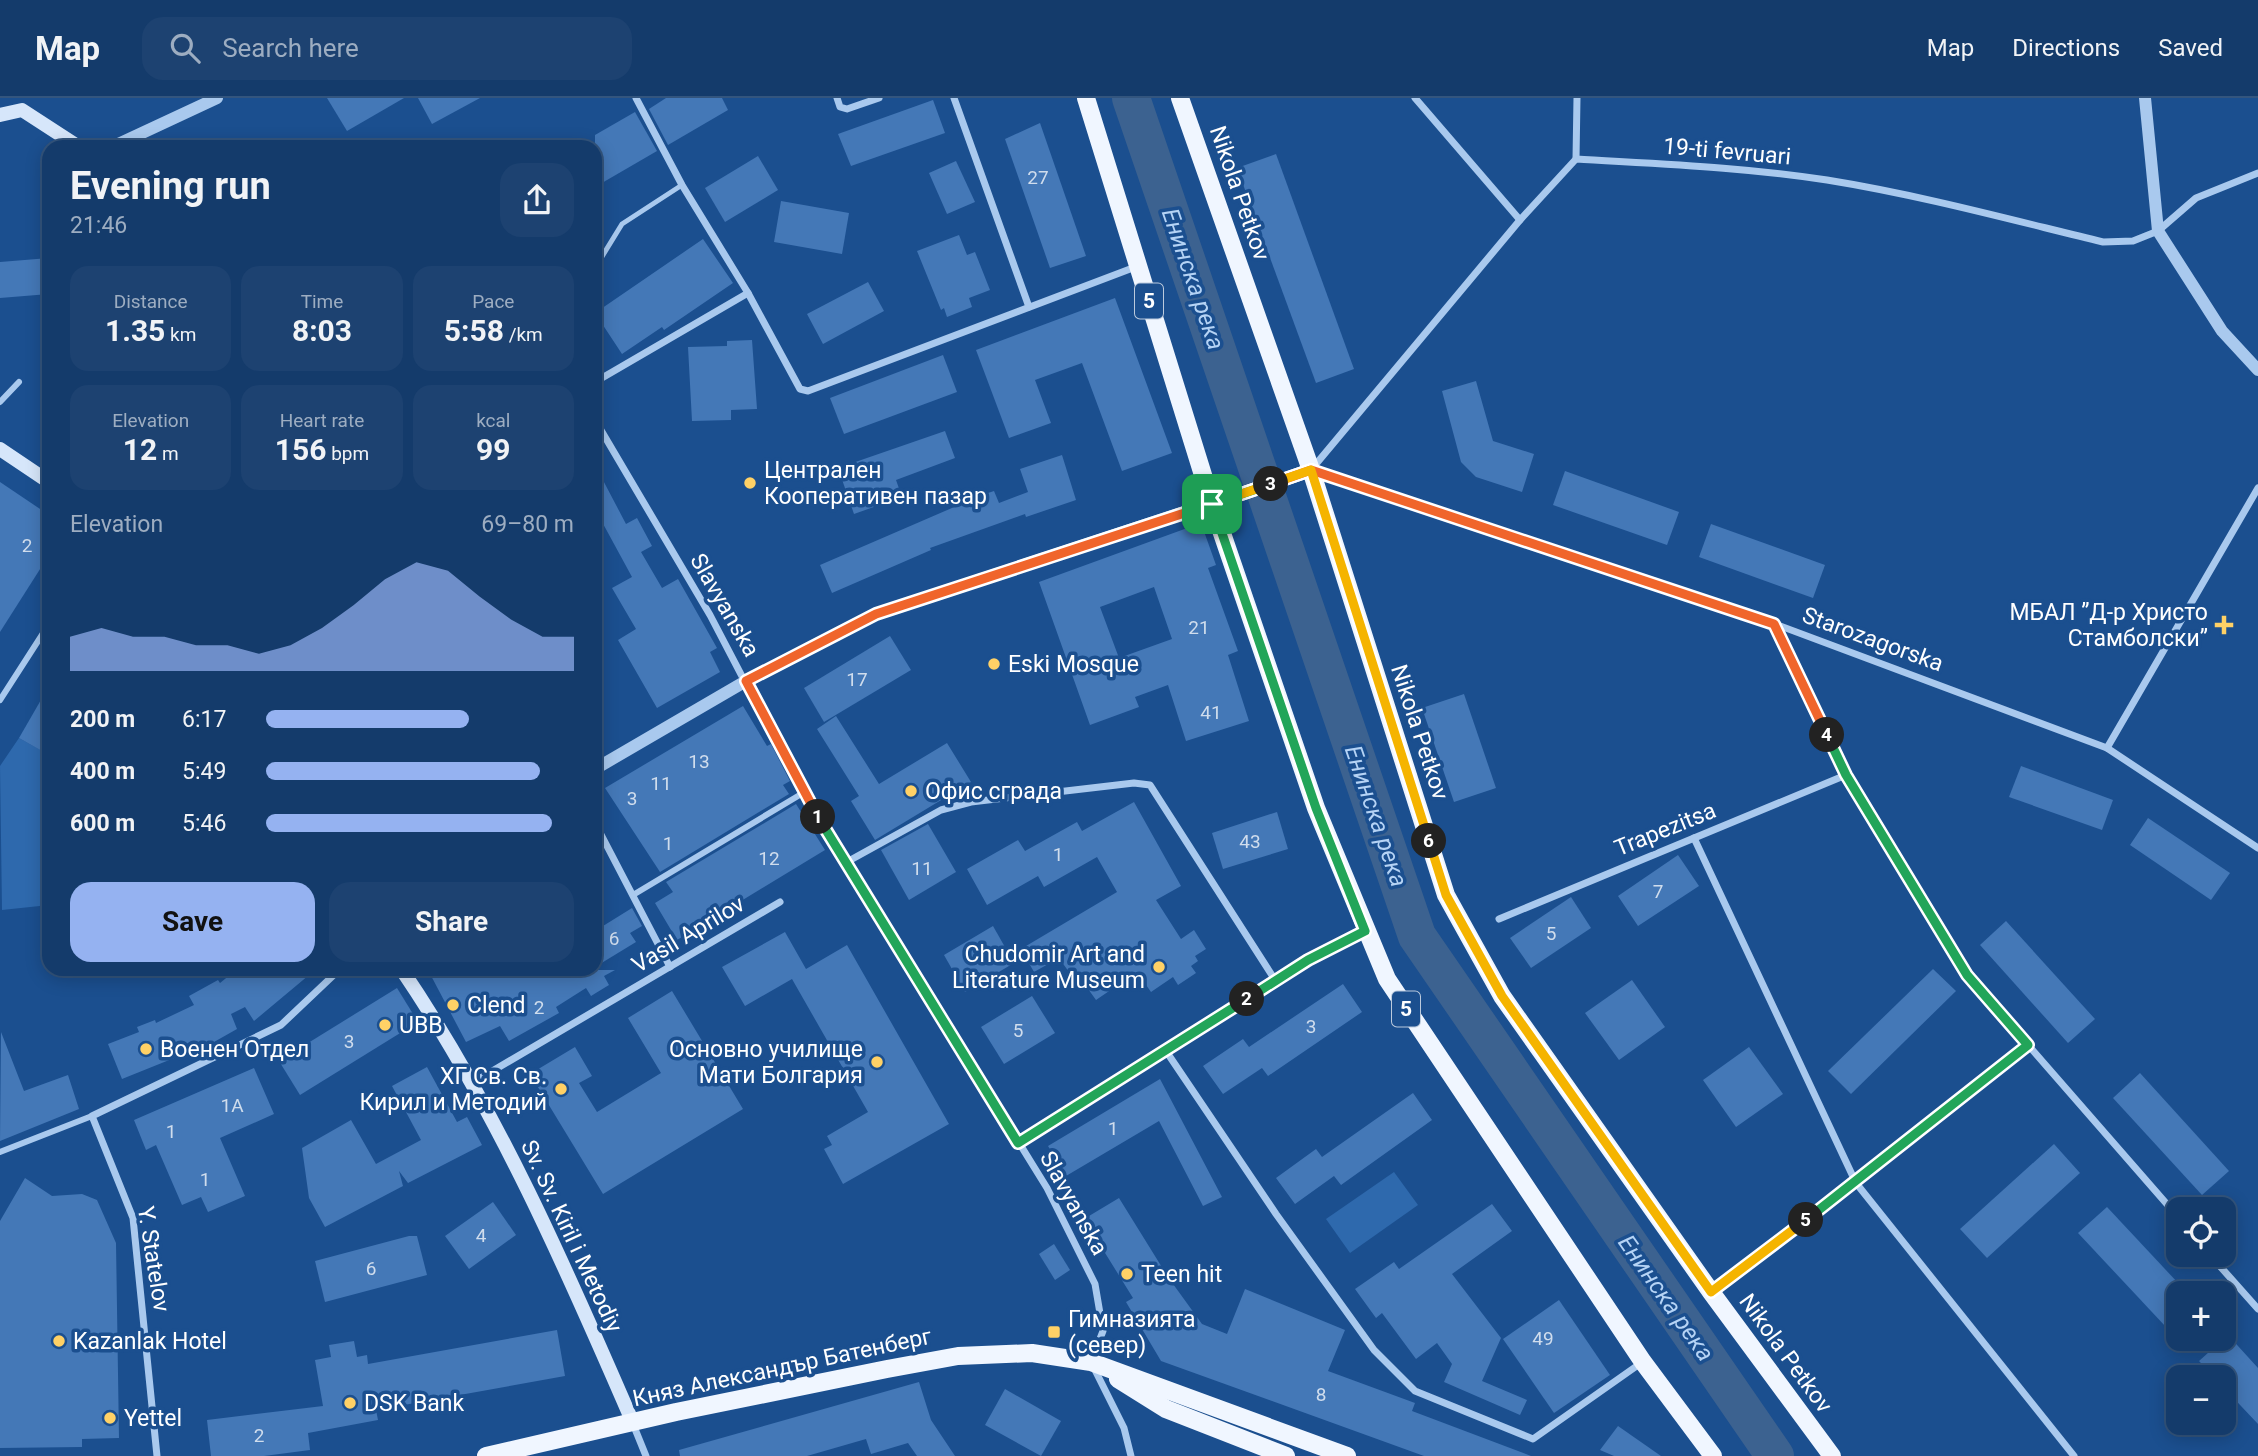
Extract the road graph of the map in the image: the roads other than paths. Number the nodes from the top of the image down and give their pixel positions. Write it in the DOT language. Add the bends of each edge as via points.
graph roads {
  1 [pos="217,98"];
  2 [pos="636,98"];
  3 [pos="837,98"];
  4 [pos="879,98"];
  5 [pos="954,98"];
  6 [pos="1086,98"];
  7 [pos="1180,98"];
  8 [pos="1415,98"];
  9 [pos="1577,98"];
  10 [pos="2145,98"];
  11 [pos="20,104"];
  12 [pos="0,115"];
  13 [pos="69,140"];
  14 [pos="127,140"];
  15 [pos="1576,159"];
  16 [pos="2258,173"];
  17 [pos="682,185"];
  18 [pos="1520,220"];
  19 [pos="2158,231"];
  20 [pos="602,257"];
  21 [pos="1138,266"];
  22 [pos="748,293"];
  23 [pos="1029,307"];
  24 [pos="2258,370"];
  25 [pos="602,378"];
  26 [pos="19,382"];
  27 [pos="0,402"];
  28 [pos="602,432"];
  29 [pos="0,449"];
  30 [pos="1311,470"];
  31 [pos="42,477"];
  32 [pos="2258,488"];
  33 [pos="1221,501"];
  34 [pos="1774,624"];
  35 [pos="42,635"];
  36 [pos="746,681"];
  37 [pos="0,700"];
  38 [pos="2107,748"];
  39 [pos="602,765"];
  40 [pos="1846,775"];
  41 [pos="803,793"];
  42 [pos="602,836"];
  43 [pos="1694,838"];
  44 [pos="2258,848"];
  45 [pos="845,863"];
  46 [pos="633,895"];
  47 [pos="780,902"];
  48 [pos="1499,919"];
  49 [pos="1365,931"];
  50 [pos="670,967"];
  51 [pos="334,976"];
  52 [pos="406,976"];
  53 [pos="1275,981"];
  54 [pos="2028,1045"];
  55 [pos="1166,1051"];
  56 [pos="471,1084"];
  57 [pos="92,1116"];
  58 [pos="1018,1143"];
  59 [pos="0,1152"];
  60 [pos="1856,1183"];
  61 [pos="2166,1203"];
  62 [pos="2221,1267"];
  63 [pos="1711,1292"];
  64 [pos="2258,1309"];
  65 [pos="1091,1362"];
  66 [pos="1643,1362"];
  67 [pos="633,1423"];
  68 [pos="157,1456"];
  69 [pos="486,1456"];
  70 [pos="646,1456"];
  71 [pos="1131,1456"];
  72 [pos="1286,1456"];
  73 [pos="1347,1456"];
  74 [pos="1713,1456"];
  75 [pos="1832,1456"];
  76 [pos="2074,1456"];
  1 -- 14 [label="street"];
  2 -- 17 [label="street"];
  3 -- 4 [label="street" via="840,107 847,109"];
  5 -- 23 [label="street"];
  6 -- 21 [label="main road, 5"];
  7 -- 30 [label="main road, Nikola Petkov"];
  8 -- 18 [label="street"];
  9 -- 15 [label="street"];
  10 -- 19 [label="street"];
  11 -- 12 [label="main road"];
  11 -- 13 [label="main road"];
  15 -- 18 [label="street"];
  15 -- 19 [label="street, 19-ti fevruari" via="1826,180 2104,242 2133,241"];
  16 -- 19 [label="street, 19-ti fevruari" via="2196,198"];
  17 -- 20 [label="lane" via="622,224"];
  17 -- 22 [label="street"];
  18 -- 30 [label="street"];
  19 -- 24 [label="street" via="2222,331"];
  21 -- 23 [label="street"];
  21 -- 33 [label="main road, 5"];
  22 -- 23 [label="street" via="800,389 808,391"];
  22 -- 25 [label="street"];
  26 -- 27 [label="street"];
  28 -- 36 [label="street, Slavyanska"];
  29 -- 31 [label="main road"];
  30 -- 33 [label="street"];
  30 -- 34 [label="street, Starozagorska"];
  30 -- 63 [label="main road, Nikola Petkov" via="1446,895 1502,996"];
  32 -- 38 [label="street"];
  33 -- 36 [label="street" via="876,614"];
  33 -- 49 [label="main road, 5" via="1316,808"];
  34 -- 38 [label="street, Starozagorska"];
  34 -- 40 [label="street"];
  35 -- 37 [label="street"];
  36 -- 39 [label="street"];
  36 -- 41 [label="street, Slavyanska"];
  38 -- 44 [label="street, Starozagorska"];
  40 -- 43 [label="street, Trapezitsa"];
  40 -- 54 [label="street" via="1967,975"];
  41 -- 45 [label="street, Slavyanska"];
  41 -- 46 [label="street"];
  42 -- 46 [label="street"];
  43 -- 48 [label="street, Trapezitsa"];
  43 -- 60 [label="street"];
  45 -- 53 [label="street" via="941,810 971,802 1134,783 1150,785"];
  45 -- 58 [label="street, Slavyanska"];
  46 -- 50 [label="street"];
  47 -- 50 [label="street, Vasil Aprilov"];
  49 -- 53 [label="street"];
  49 -- 66 [label="main road, 5" via="1387,979"];
  50 -- 56 [label="street, Vasil Aprilov"];
  51 -- 57 [label="street" via="281,1025"];
  52 -- 56 [label="main road, Sv. Sv. Kiril i Metodiy" via="445,1033"];
  53 -- 55 [label="street"];
  54 -- 60 [label="street"];
  54 -- 61 [label="street"];
  55 -- 58 [label="street"];
  55 -- 66 [label="street" via="1374,1350 1415,1391 1533,1439"];
  56 -- 67 [label="main road, Sv. Sv. Kiril i Metodiy" via="543,1220"];
  57 -- 59 [label="street"];
  57 -- 68 [label="street, Y. Statelov" via="133,1218"];
  58 -- 65 [label="street, Slavyanska" via="1047,1188 1095,1284 1103,1331"];
  60 -- 63 [label="street"];
  60 -- 76 [label="street"];
  62 -- 64 [label="street"];
  63 -- 75 [label="main road, Nikola Petkov"];
  65 -- 67 [label="main road, Княз Александър Батенберг" via="1032,1353 958,1356"];
  65 -- 71 [label="street" via="1124,1428"];
  65 -- 72 [label="main road, Княз Александър Батенберг" via="1166,1409"];
  65 -- 73 [label="main road, Княз Александър Батенберг"];
  66 -- 74 [label="main road, 5"];
  67 -- 69 [label="main road, Княз Александър Батенберг"];
  67 -- 70 [label="street, Sv. Sv. Kiril i Metodiy"];
}
